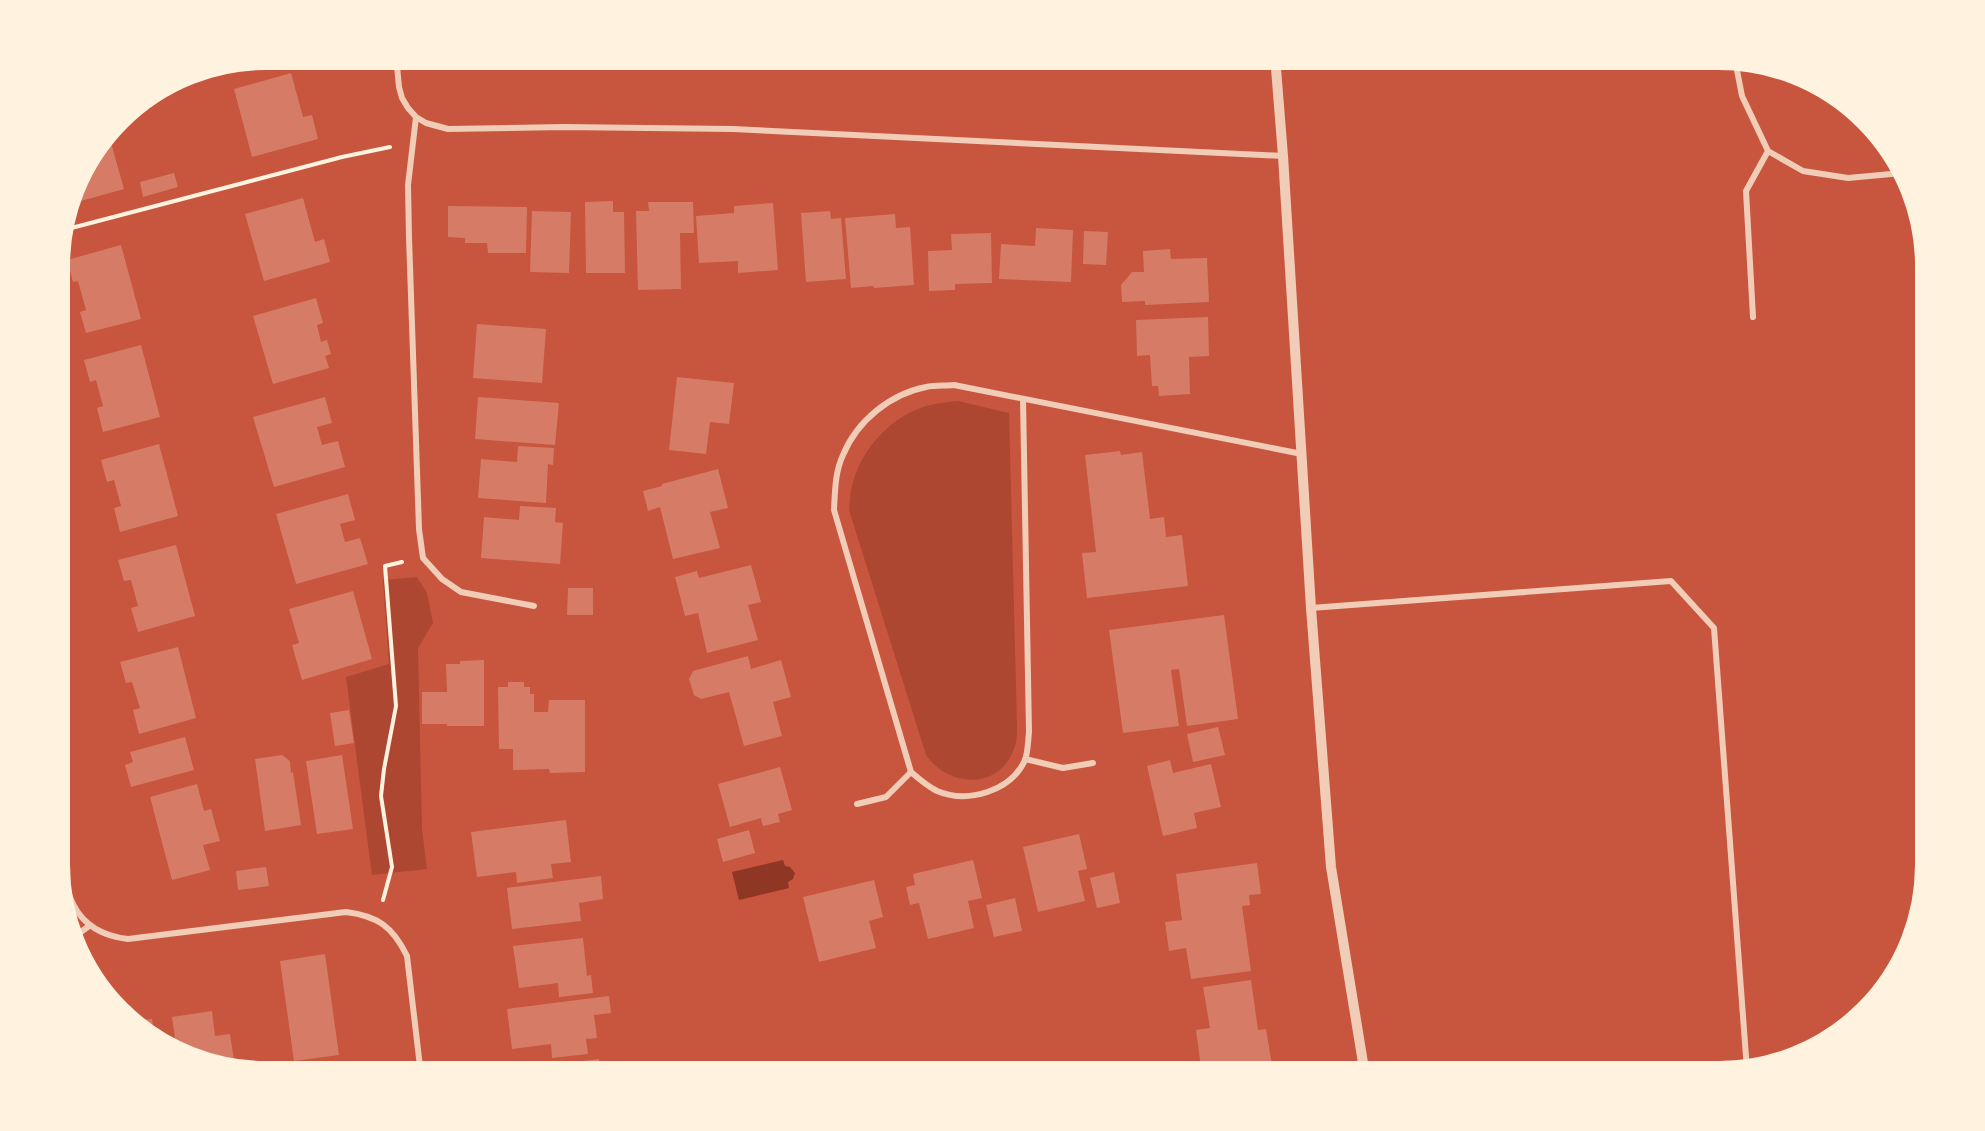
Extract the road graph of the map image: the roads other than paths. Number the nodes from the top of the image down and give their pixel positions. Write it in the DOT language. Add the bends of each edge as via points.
graph roads {
  1 [pos="397,66"];
  2 [pos="1276,66"];
  3 [pos="1736,67"];
  4 [pos="416,117"];
  5 [pos="1768,151"];
  6 [pos="1283,156"];
  7 [pos="1896,174"];
  8 [pos="1753,317"];
  9 [pos="1023,399"];
  10 [pos="1302,453"];
  11 [pos="534,606"];
  12 [pos="1311,608"];
  13 [pos="1026,759"];
  14 [pos="1093,763"];
  15 [pos="911,772"];
  16 [pos="857,804"];
  17 [pos="68,893"];
  18 [pos="89,926"];
  19 [pos="79,933"];
  20 [pos="1747,1063"];
  21 [pos="420,1065"];
  22 [pos="1363,1065"];
  1 -- 4 [label="street" via="402,98"];
  2 -- 6 [label="street"];
  3 -- 5 [label="street" via="1742,96"];
  4 -- 6 [label="street" via="448,129 733,129"];
  4 -- 11 [label="street" via="408,185 423,558 441,579 461,592"];
  5 -- 7 [label="street" via="1803,171 1848,178"];
  5 -- 8 [label="street" via="1746,191"];
  6 -- 10 [label="street"];
  9 -- 10 [label="street"];
  9 -- 13 [label="street" via="1029,732"];
  9 -- 15 [label="street" via="954,385 926,387 899,396 876,411 857,431 843,455 835,482 834,510"];
  10 -- 12 [label="street"];
  12 -- 20 [label="street" via="1671,581 1714,628"];
  12 -- 22 [label="street" via="1331,867"];
  13 -- 14 [label="street" via="1063,768"];
  13 -- 15 [label="street" via="1004,784 972,796 939,792"];
  15 -- 16 [label="street" via="886,796"];
  17 -- 18 [label="street" via="75,910"];
  18 -- 19 [label="street"];
  18 -- 21 [label="street" via="114,938 128,939 346,912 378,920 390,929 407,956"];
}
